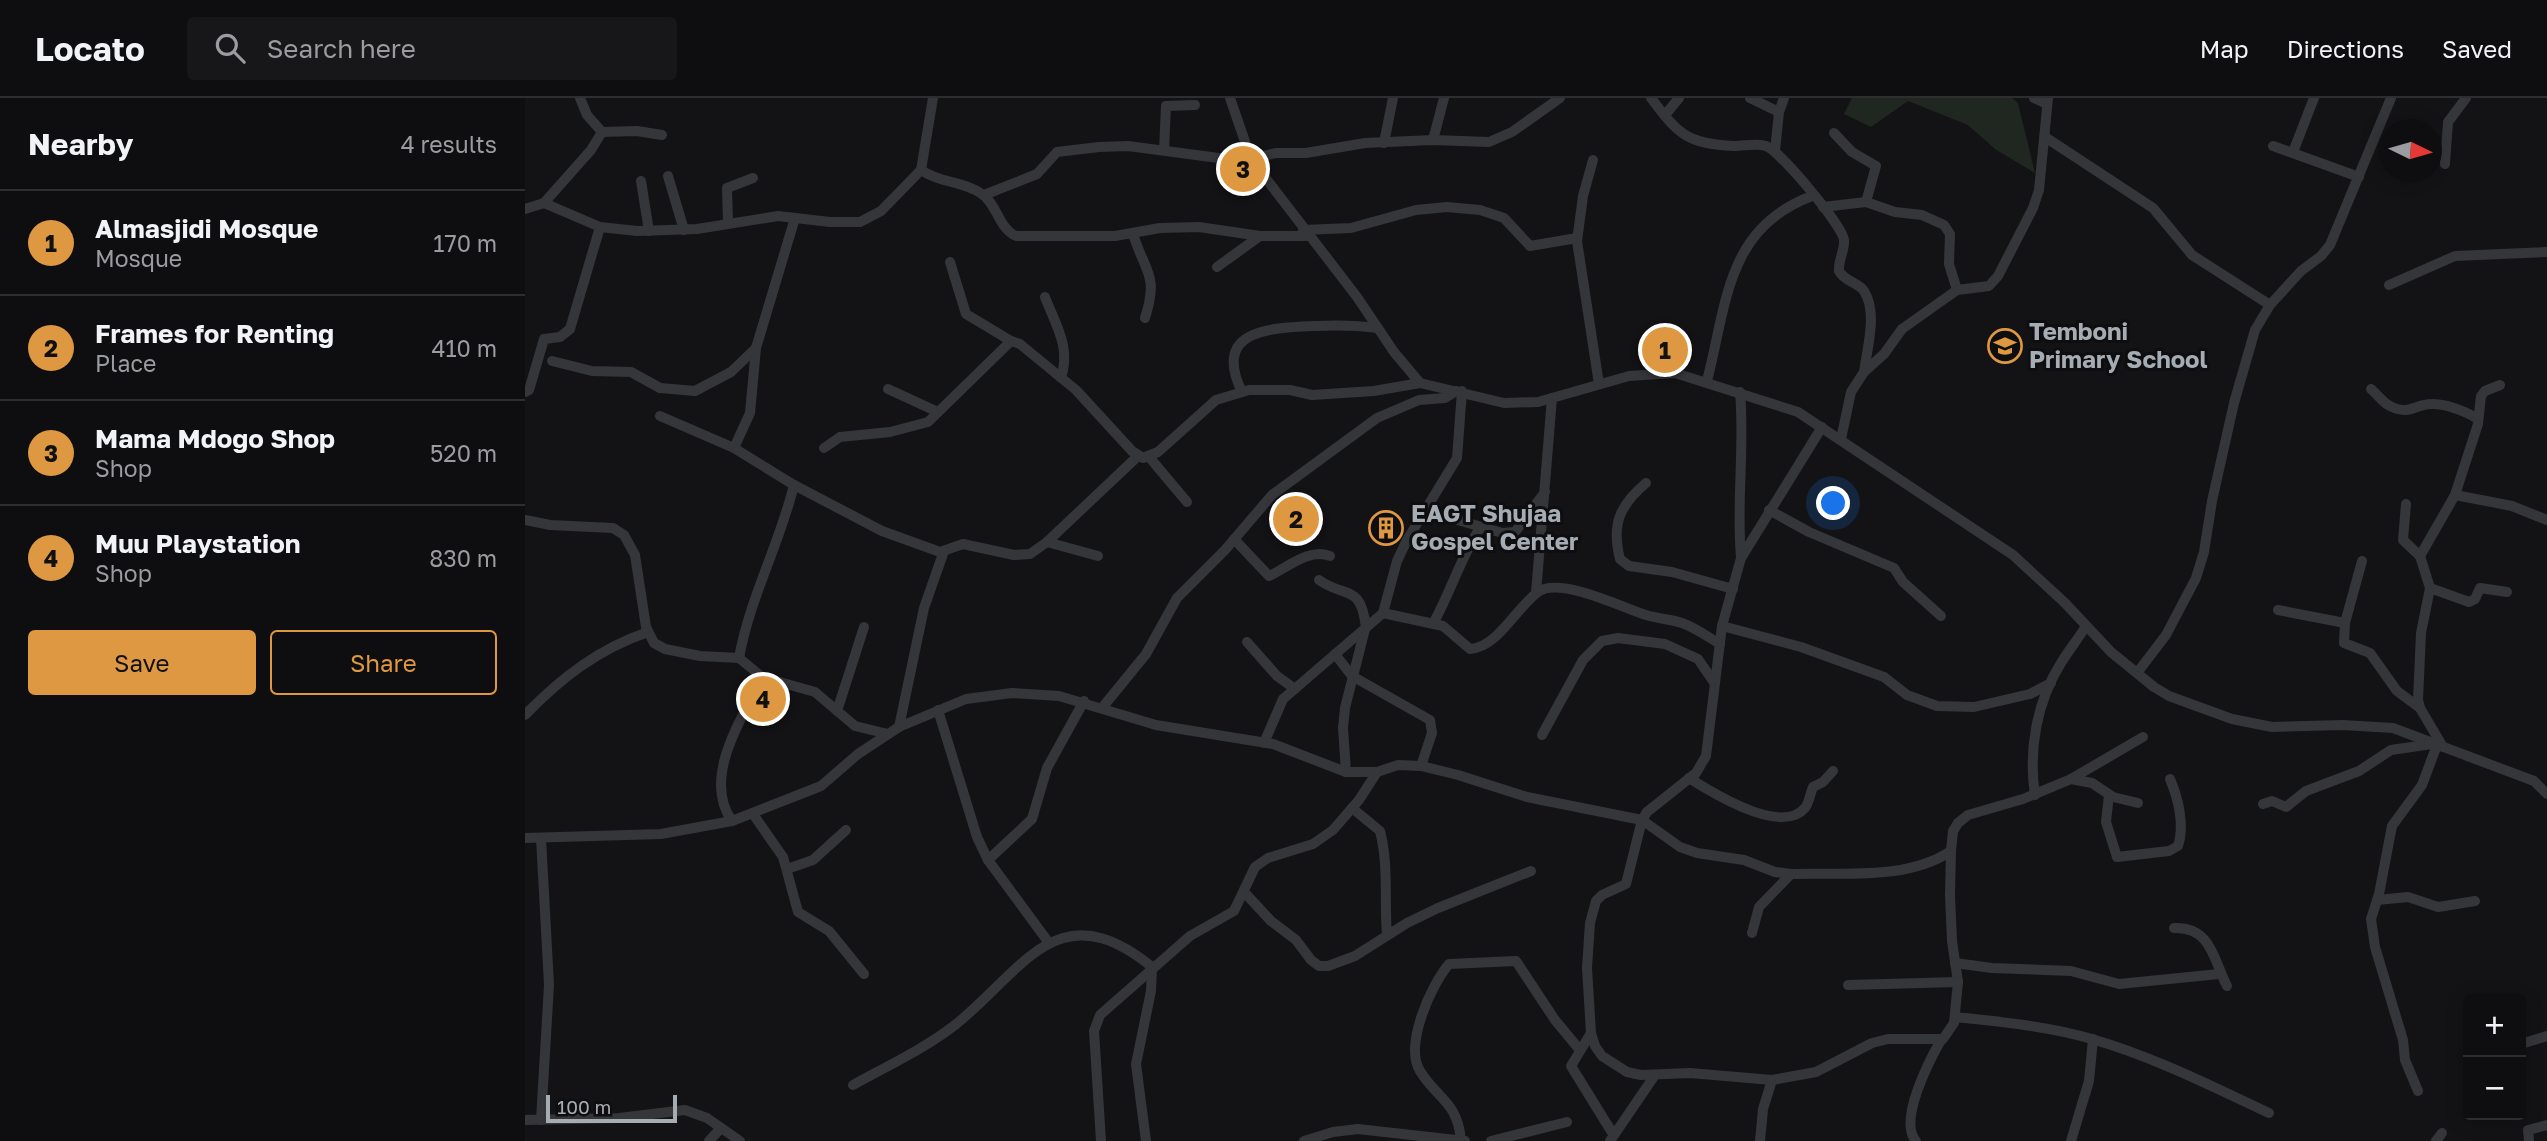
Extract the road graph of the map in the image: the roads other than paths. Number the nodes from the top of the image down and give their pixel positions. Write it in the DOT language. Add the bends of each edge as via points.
graph roads {
  1 [pos="580,98"];
  2 [pos="933,98"];
  3 [pos="1230,98"];
  4 [pos="1393,98"];
  5 [pos="1444,98"];
  6 [pos="1560,98"];
  7 [pos="1651,98"];
  8 [pos="1679,98"];
  9 [pos="1751,98"];
  10 [pos="1784,98"];
  11 [pos="2034,98"];
  12 [pos="2314,98"];
  13 [pos="2391,98"];
  14 [pos="2466,98"];
  15 [pos="2047,101"];
  16 [pos="1195,105"];
  17 [pos="1779,112"];
  18 [pos="1665,115"];
  19 [pos="602,132"];
  20 [pos="1834,133"];
  21 [pos="662,135"];
  22 [pos="2045,137"];
  23 [pos="1433,140"];
  24 [pos="1384,143"];
  25 [pos="2273,146"];
  26 [pos="1164,150"];
  27 [pos="1775,150"];
  28 [pos="2293,152"];
  29 [pos="1251,159"];
  30 [pos="1593,160"];
  31 [pos="2445,164"];
  32 [pos="921,170"];
  33 [pos="669,176"];
  34 [pos="2359,177"];
  35 [pos="753,178"];
  36 [pos="641,181"];
  37 [pos="984,195"];
  38 [pos="1812,196"];
  39 [pos="1866,202"];
  40 [pos="544,203"];
  41 [pos="1823,207"];
  42 [pos="525,209"];
  43 [pos="795,218"];
  44 [pos="729,223"];
  45 [pos="600,227"];
  46 [pos="684,230"];
  47 [pos="649,231"];
  48 [pos="1305,233"];
  49 [pos="1133,234"];
  50 [pos="1260,236"];
  51 [pos="1577,238"];
  52 [pos="2547,252"];
  53 [pos="950,262"];
  54 [pos="1217,267"];
  55 [pos="2389,285"];
  56 [pos="1957,290"];
  57 [pos="1045,297"];
  58 [pos="2270,305"];
  59 [pos="1145,318"];
  60 [pos="1378,328"];
  61 [pos="1011,341"];
  62 [pos="756,348"];
  63 [pos="552,360"];
  64 [pos="731,372"];
  65 [pos="1864,372"];
  66 [pos="754,374"];
  67 [pos="1061,378"];
  68 [pos="1707,381"];
  69 [pos="1420,383"];
  70 [pos="1599,384"];
  71 [pos="2500,385"];
  72 [pos="888,389"];
  73 [pos="2371,389"];
  74 [pos="1459,391"];
  75 [pos="1243,392"];
  76 [pos="1740,392"];
  77 [pos="525,393"];
  78 [pos="1552,398"];
  79 [pos="938,412"];
  80 [pos="660,416"];
  81 [pos="2479,419"];
  82 [pos="1822,427"];
  83 [pos="1841,439"];
  84 [pos="824,448"];
  85 [pos="734,449"];
  86 [pos="1144,457"];
  87 [pos="1646,482"];
  88 [pos="794,485"];
  89 [pos="1545,491"];
  90 [pos="812,492"];
  91 [pos="2455,495"];
  92 [pos="789,502"];
  93 [pos="1187,502"];
  94 [pos="2406,504"];
  95 [pos="1425,510"];
  96 [pos="1769,510"];
  97 [pos="525,520"];
  98 [pos="2547,520"];
  99 [pos="1480,528"];
  100 [pos="1234,539"];
  101 [pos="1047,542"];
  102 [pos="944,551"];
  103 [pos="1098,556"];
  104 [pos="1330,556"];
  105 [pos="2420,556"];
  106 [pos="1741,558"];
  107 [pos="2362,561"];
  108 [pos="1319,580"];
  109 [pos="2430,588"];
  110 [pos="1733,589"];
  111 [pos="2507,592"];
  112 [pos="1537,593"];
  113 [pos="2278,610"];
  114 [pos="1383,613"];
  115 [pos="1941,615"];
  116 [pos="1434,622"];
  117 [pos="2345,623"];
  118 [pos="1722,626"];
  119 [pos="2086,626"];
  120 [pos="864,627"];
  121 [pos="1365,628"];
  122 [pos="648,632"];
  123 [pos="1247,642"];
  124 [pos="1720,644"];
  125 [pos="1335,654"];
  126 [pos="739,658"];
  127 [pos="2137,673"];
  128 [pos="1352,676"];
  129 [pos="762,677"];
  130 [pos="1713,681"];
  131 [pos="2052,683"];
  132 [pos="1295,689"];
  133 [pos="1084,701"];
  134 [pos="1102,708"];
  135 [pos="2420,708"];
  136 [pos="837,710"];
  137 [pos="938,710"];
  138 [pos="525,715"];
  139 [pos="899,727"];
  140 [pos="888,734"];
  141 [pos="1542,735"];
  142 [pos="2143,737"];
  143 [pos="1264,743"];
  144 [pos="2437,745"];
  145 [pos="1421,766"];
  146 [pos="1833,771"];
  147 [pos="1346,772"];
  148 [pos="1377,772"];
  149 [pos="1689,778"];
  150 [pos="2071,779"];
  151 [pos="2170,779"];
  152 [pos="2547,794"];
  153 [pos="2035,795"];
  154 [pos="2109,795"];
  155 [pos="2138,803"];
  156 [pos="2263,804"];
  157 [pos="1352,808"];
  158 [pos="753,814"];
  159 [pos="1642,820"];
  160 [pos="733,821"];
  161 [pos="846,830"];
  162 [pos="525,838"];
  163 [pos="541,838"];
  164 [pos="1951,851"];
  165 [pos="988,860"];
  166 [pos="787,869"];
  167 [pos="1531,871"];
  168 [pos="1791,874"];
  169 [pos="1245,892"];
  170 [pos="2377,900"];
  171 [pos="2475,901"];
  172 [pos="2175,928"];
  173 [pos="1752,933"];
  174 [pos="1387,935"];
  175 [pos="1049,943"];
  176 [pos="1955,963"];
  177 [pos="1152,967"];
  178 [pos="864,974"];
  179 [pos="2219,974"];
  180 [pos="1958,982"];
  181 [pos="1848,985"];
  182 [pos="2227,986"];
  183 [pos="1955,1017"];
  184 [pos="1591,1033"];
  185 [pos="2547,1036"];
  186 [pos="2093,1039"];
  187 [pos="1941,1040"];
  188 [pos="2526,1042"];
  189 [pos="1579,1049"];
  190 [pos="1655,1075"];
  191 [pos="1772,1080"];
  192 [pos="853,1085"];
  193 [pos="2418,1091"];
  194 [pos="2269,1113"];
  195 [pos="541,1120"];
  196 [pos="525,1121"];
  197 [pos="1567,1122"];
  198 [pos="2547,1125"];
  199 [pos="721,1128"];
  200 [pos="1611,1137"];
  201 [pos="709,1141"];
  202 [pos="740,1141"];
  203 [pos="1101,1141"];
  204 [pos="1146,1141"];
  205 [pos="1304,1141"];
  206 [pos="1464,1141"];
  207 [pos="1491,1141"];
  208 [pos="1760,1141"];
  209 [pos="1916,1141"];
  210 [pos="2071,1141"];
  211 [pos="2529,1141"];
  1 -- 19 [label="street"];
  2 -- 32 [label="street"];
  3 -- 29 [label="street"];
  4 -- 24 [label="street"];
  5 -- 23 [label="street"];
  6 -- 23 [label="street" via="1512,132 1489,142"];
  7 -- 18 [label="street"];
  8 -- 18 [label="street"];
  9 -- 17 [label="street"];
  10 -- 17 [label="street"];
  11 -- 15 [label="street"];
  12 -- 28 [label="street"];
  13 -- 34 [label="street"];
  14 -- 31 [label="street" via="2448,122"];
  15 -- 22 [label="street"];
  16 -- 26 [label="street" via="1166,106"];
  17 -- 27 [label="street"];
  18 -- 27 [label="street" via="1677,132 1686,136"];
  19 -- 21 [label="street"];
  19 -- 40 [label="street"];
  20 -- 39 [label="street" via="1851,152 1876,166"];
  22 -- 56 [label="street" via="2033,208 1998,276 1989,285"];
  22 -- 58 [label="street" via="2153,208 2192,255"];
  23 -- 24 [label="street"];
  24 -- 29 [label="street"];
  25 -- 28 [label="street"];
  26 -- 29 [label="street"];
  26 -- 37 [label="street" via="1119,145 1063,150 1037,174"];
  27 -- 38 [label="street"];
  28 -- 34 [label="street"];
  29 -- 48 [label="street"];
  30 -- 51 [label="street"];
  32 -- 37 [label="street"];
  32 -- 43 [label="street" via="872,218 830,222"];
  33 -- 46 [label="street"];
  34 -- 58 [label="street" via="2330,245"];
  35 -- 44 [label="street" via="727,188"];
  36 -- 47 [label="street"];
  37 -- 49 [label="street" via="1006,229 1016,236"];
  38 -- 41 [label="street"];
  38 -- 68 [label="street" via="1762,225 1738,261"];
  39 -- 41 [label="street"];
  39 -- 56 [label="street" via="1944,225 1950,234 1949,264"];
  40 -- 42 [label="street"];
  40 -- 45 [label="street"];
  41 -- 65 [label="street" via="1844,238 1841,276 1862,288 1869,302"];
  43 -- 44 [label="street" via="761,217"];
  43 -- 62 [label="street"];
  44 -- 46 [label="street"];
  45 -- 47 [label="street"];
  45 -- 77 [label="street" via="571,329 560,337 544,339 530,390"];
  46 -- 47 [label="street"];
  48 -- 50 [label="street"];
  48 -- 51 [label="street" via="1447,207 1504,218 1530,246"];
  48 -- 60 [label="street"];
  49 -- 50 [label="street" via="1199,227"];
  49 -- 59 [label="street" via="1152,279"];
  50 -- 54 [label="street"];
  51 -- 70 [label="street"];
  52 -- 55 [label="street" via="2455,256"];
  53 -- 61 [label="street" via="965,314"];
  56 -- 65 [label="street" via="1902,329"];
  57 -- 67 [label="street" via="1066,347"];
  58 -- 127 [label="street" via="2255,331 2234,404 2196,578 2167,635"];
  60 -- 69 [label="street"];
  60 -- 75 [label="street" via="1288,326 1256,332 1246,338 1234,358"];
  61 -- 67 [label="street"];
  61 -- 79 [label="street"];
  62 -- 64 [label="street"];
  62 -- 66 [label="street"];
  63 -- 64 [label="street" via="592,371 631,372 670,391 702,390"];
  64 -- 66 [label="street"];
  65 -- 83 [label="street" via="1851,392"];
  66 -- 85 [label="street" via="750,414"];
  67 -- 86 [label="street"];
  68 -- 70 [label="street" via="1675,373 1629,376"];
  68 -- 76 [label="street"];
  69 -- 74 [label="street"];
  69 -- 75 [label="street" via="1312,395 1290,390"];
  70 -- 78 [label="street"];
  71 -- 81 [label="street" via="2481,396"];
  72 -- 79 [label="street"];
  73 -- 81 [label="street" via="2396,409 2408,411 2434,404"];
  74 -- 78 [label="street" via="1504,403"];
  74 -- 95 [label="street" via="1457,457"];
  74 -- 100 [label="street" via="1445,398 1419,400 1357,430 1272,495"];
  75 -- 86 [label="street" via="1216,400"];
  76 -- 82 [label="street" via="1798,412"];
  76 -- 106 [label="street"];
  78 -- 89 [label="street"];
  79 -- 84 [label="street" via="928,422 840,437"];
  80 -- 85 [label="street"];
  81 -- 91 [label="street"];
  82 -- 83 [label="street"];
  82 -- 96 [label="street"];
  83 -- 119 [label="street" via="2013,555"];
  85 -- 88 [label="street"];
  86 -- 93 [label="street"];
  86 -- 101 [label="street"];
  87 -- 110 [label="street" via="1626,500 1617,525 1620,559 1629,566"];
  88 -- 90 [label="street"];
  88 -- 92 [label="street"];
  89 -- 99 [label="street" via="1515,532"];
  89 -- 112 [label="street"];
  90 -- 92 [label="street"];
  90 -- 102 [label="street" via="882,531 922,548"];
  91 -- 98 [label="street" via="2512,506"];
  91 -- 105 [label="street"];
  92 -- 126 [label="street" via="783,530 748,617"];
  94 -- 105 [label="street" via="2403,540"];
  95 -- 99 [label="street"];
  95 -- 114 [label="street" via="1397,561"];
  96 -- 106 [label="street"];
  96 -- 115 [label="street" via="1808,532 1894,568 1903,582"];
  97 -- 122 [label="street" via="613,528 624,535 635,555"];
  99 -- 116 [label="street"];
  100 -- 104 [label="street" via="1269,576 1294,561 1324,553"];
  100 -- 134 [label="street" via="1177,598 1146,654"];
  101 -- 102 [label="street" via="1023,555 963,544"];
  101 -- 103 [label="street"];
  102 -- 139 [label="street" via="925,608"];
  105 -- 109 [label="street"];
  106 -- 110 [label="street"];
  107 -- 117 [label="street"];
  108 -- 121 [label="street" via="1354,596 1364,609"];
  109 -- 111 [label="street" via="2469,602 2480,588"];
  109 -- 135 [label="street" via="2419,659"];
  110 -- 118 [label="street"];
  112 -- 116 [label="street" via="1479,648 1470,649"];
  112 -- 124 [label="street" via="1552,588 1605,598 1647,616 1681,623"];
  113 -- 117 [label="street"];
  114 -- 116 [label="street"];
  114 -- 121 [label="street"];
  117 -- 135 [label="street" via="2344,643 2370,653 2397,691"];
  118 -- 124 [label="street"];
  118 -- 131 [label="street" via="1801,647 1884,677 1907,695 1937,706 1974,707 2030,694"];
  119 -- 127 [label="street"];
  119 -- 131 [label="street"];
  120 -- 136 [label="street"];
  121 -- 125 [label="street"];
  121 -- 128 [label="street"];
  122 -- 126 [label="street" via="654,643 665,649"];
  122 -- 138 [label="street" via="583,663"];
  123 -- 132 [label="street"];
  124 -- 130 [label="street"];
  125 -- 128 [label="street"];
  125 -- 132 [label="street"];
  126 -- 129 [label="street"];
  127 -- 144 [label="street" via="2169,696 2254,724 2374,725"];
  128 -- 145 [label="street" via="1430,720"];
  128 -- 147 [label="street" via="1343,728"];
  129 -- 136 [label="street" via="807,688"];
  129 -- 160 [label="street" via="721,774 725,808"];
  130 -- 141 [label="street" via="1698,659 1665,644 1618,638 1602,641 1583,660"];
  130 -- 149 [label="street" via="1706,756"];
  131 -- 153 [label="street" via="2031,755"];
  132 -- 143 [label="street" via="1283,699"];
  133 -- 134 [label="street"];
  133 -- 137 [label="street" via="985,694"];
  133 -- 165 [label="street" via="1047,768 1032,819"];
  134 -- 143 [label="street" via="1156,725"];
  135 -- 144 [label="street"];
  136 -- 140 [label="street" via="855,726"];
  137 -- 139 [label="street"];
  137 -- 165 [label="street"];
  139 -- 140 [label="street"];
  140 -- 158 [label="street" via="821,786"];
  142 -- 150 [label="street"];
  143 -- 147 [label="street"];
  144 -- 152 [label="street" via="2535,781"];
  144 -- 156 [label="street" via="2391,750 2359,771 2306,791 2286,807 2272,801"];
  144 -- 170 [label="street" via="2422,785 2392,826"];
  145 -- 148 [label="street" via="1398,765"];
  145 -- 159 [label="street" via="1527,797"];
  146 -- 149 [label="street" via="1813,788 1805,808 1785,816 1734,806"];
  147 -- 148 [label="street"];
  148 -- 157 [label="street"];
  149 -- 159 [label="street" via="1654,804"];
  150 -- 153 [label="street"];
  150 -- 154 [label="street" via="2092,783"];
  151 -- 154 [label="street" via="2182,836 2178,846 2168,851 2117,857 2106,822"];
  153 -- 164 [label="street" via="1968,815 1953,831"];
  154 -- 155 [label="street"];
  157 -- 169 [label="street" via="1313,844 1268,858 1255,867 1246,880"];
  157 -- 174 [label="street" via="1380,831 1388,882"];
  158 -- 160 [label="street"];
  158 -- 166 [label="street" via="776,843"];
  159 -- 168 [label="street" via="1680,847"];
  159 -- 184 [label="street" via="1626,884 1596,901 1590,923"];
  160 -- 163 [label="street" via="661,834"];
  161 -- 166 [label="street" via="813,860"];
  162 -- 163 [label="street"];
  163 -- 195 [label="street" via="549,973"];
  164 -- 168 [label="street" via="1934,863 1912,869"];
  164 -- 176 [label="street"];
  165 -- 175 [label="street"];
  166 -- 178 [label="street" via="799,912 829,931"];
  167 -- 174 [label="street" via="1438,908"];
  168 -- 173 [label="street" via="1759,907"];
  169 -- 174 [label="street" via="1319,966 1337,965"];
  169 -- 177 [label="street" via="1234,911 1190,936"];
  170 -- 171 [label="street" via="2408,897 2438,907"];
  170 -- 193 [label="street" via="2371,919 2375,947 2405,1060"];
  172 -- 179 [label="street" via="2190,929 2208,941"];
  175 -- 177 [label="street" via="1081,937 1113,940"];
  175 -- 192 [label="street" via="1023,960 945,1033"];
  176 -- 179 [label="street" via="2071,971 2119,985"];
  176 -- 180 [label="street"];
  177 -- 203 [label="street" via="1096,1021"];
  177 -- 204 [label="street" via="1136,1064"];
  179 -- 182 [label="street"];
  180 -- 181 [label="street"];
  180 -- 183 [label="street"];
  183 -- 186 [label="street" via="2042,1027"];
  183 -- 187 [label="street"];
  184 -- 189 [label="street"];
  184 -- 190 [label="street" via="1602,1056 1627,1072"];
  185 -- 188 [label="street"];
  186 -- 194 [label="street" via="2188,1074"];
  186 -- 210 [label="street" via="2089,1081"];
  187 -- 191 [label="street" via="1888,1039 1816,1072"];
  187 -- 209 [label="street" via="1916,1095 1910,1129"];
  189 -- 200 [label="street" via="1573,1072"];
  189 -- 206 [label="street" via="1516,961 1449,964 1427,1000 1416,1054 1420,1070 1455,1111"];
  190 -- 191 [label="street"];
  190 -- 200 [label="street"];
  191 -- 208 [label="street"];
  195 -- 196 [label="street"];
  195 -- 199 [label="street" via="685,1110"];
  197 -- 207 [label="street"];
  198 -- 211 [label="street" via="2528,1130"];
  199 -- 201 [label="street"];
  199 -- 202 [label="street"];
  205 -- 206 [label="street" via="1358,1129"];
}
